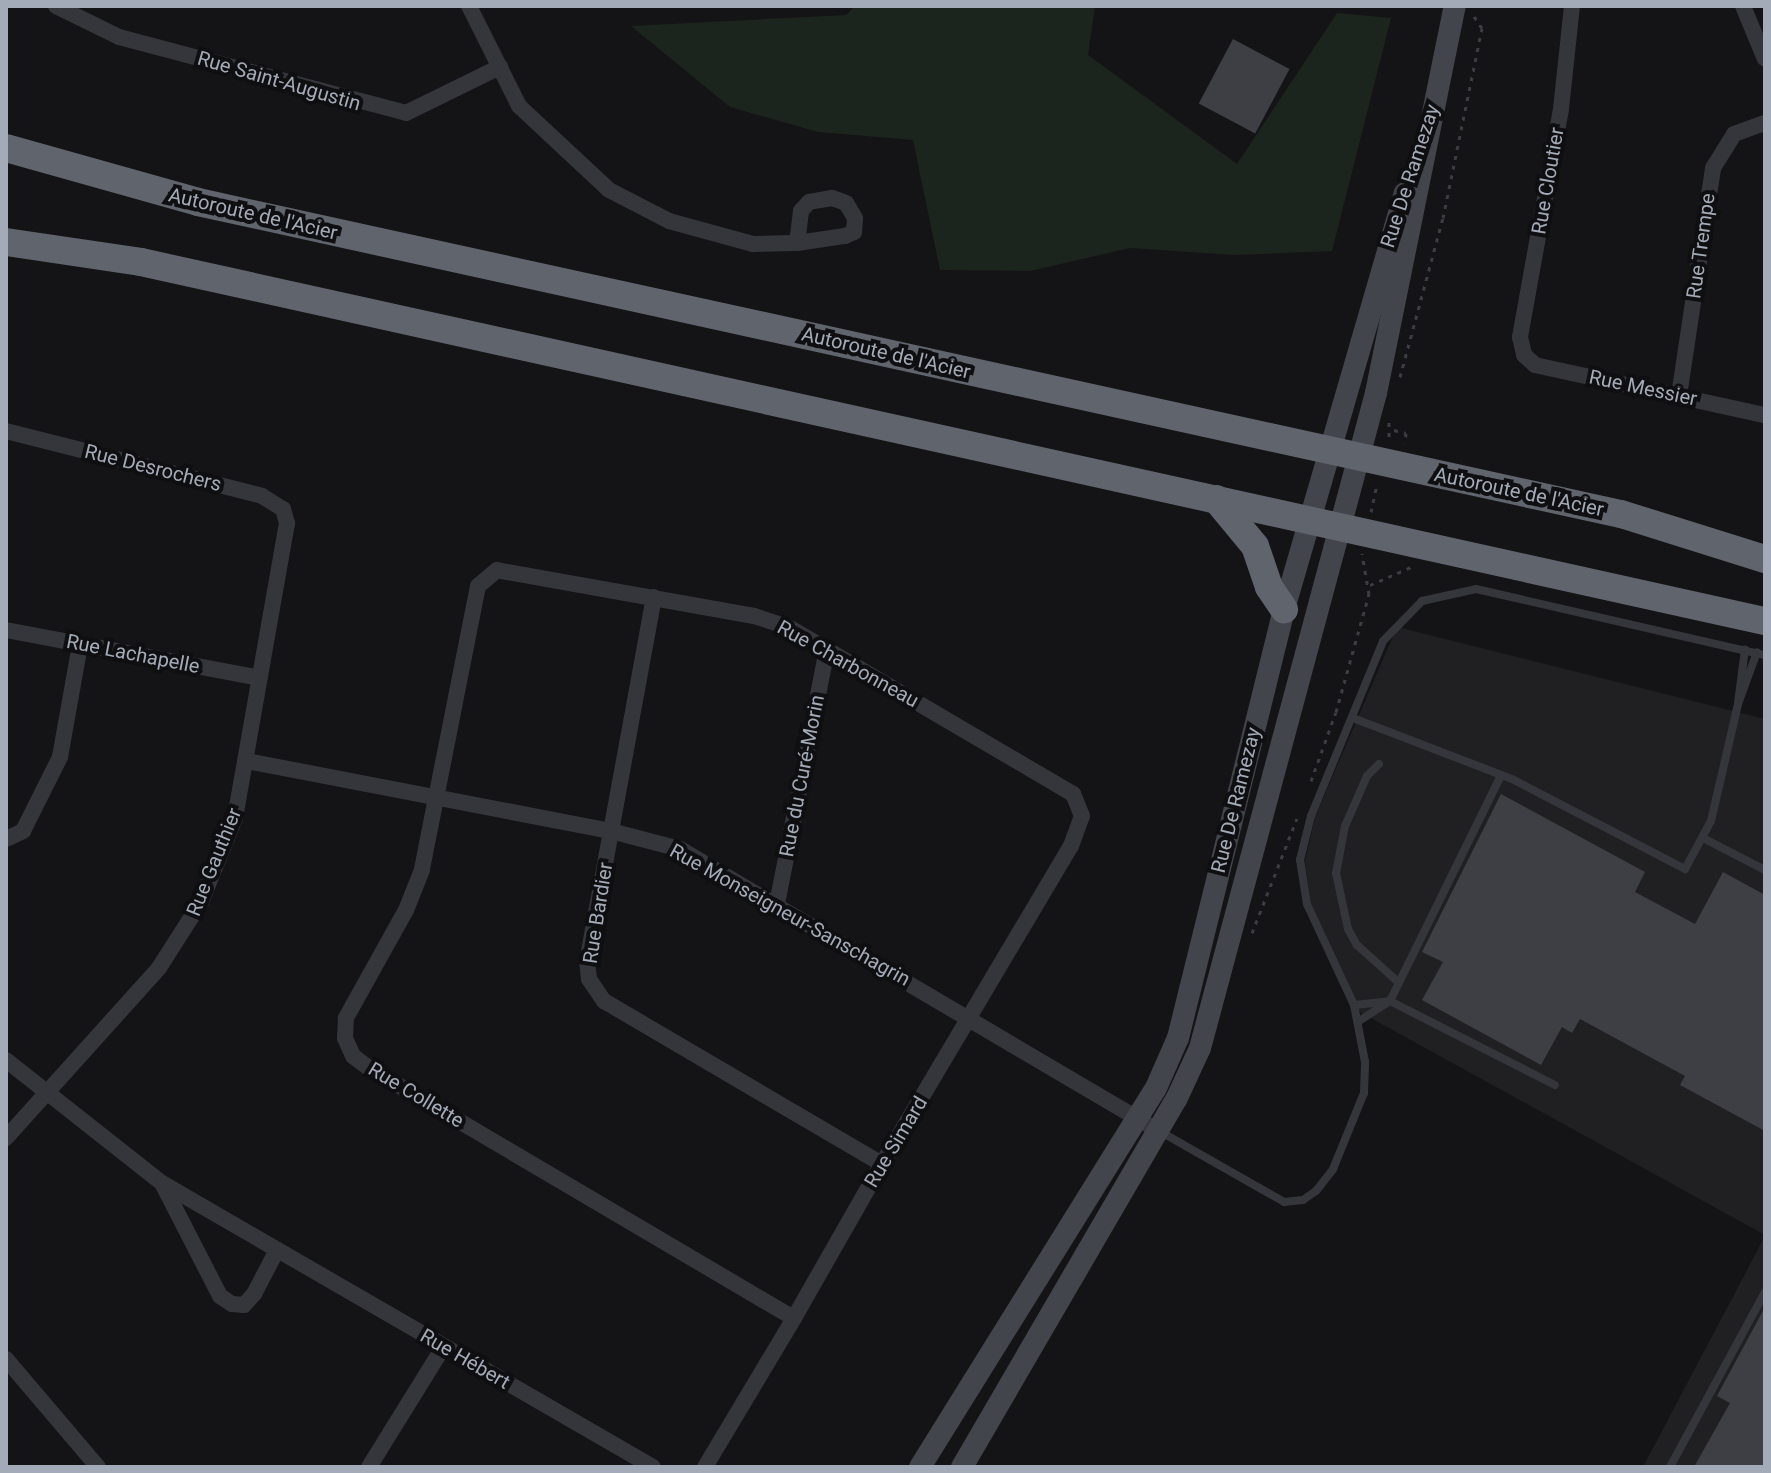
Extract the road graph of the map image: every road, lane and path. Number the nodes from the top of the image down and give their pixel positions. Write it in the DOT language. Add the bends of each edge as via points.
graph roads {
  1 [pos="56,6"];
  2 [pos="469,6"];
  3 [pos="1455,6"];
  4 [pos="1466,6"];
  5 [pos="1572,6"];
  6 [pos="1743,6"];
  7 [pos="1765,59"];
  8 [pos="500,67"];
  9 [pos="1441,82"];
  10 [pos="1765,123"];
  11 [pos="6,148"];
  12 [pos="6,242"];
  13 [pos="797,243"];
  14 [pos="1524,355"];
  15 [pos="1396,387"];
  16 [pos="1679,396"];
  17 [pos="1389,411"];
  18 [pos="1765,415"];
  19 [pos="1392,430"];
  20 [pos="6,431"];
  21 [pos="1389,440"];
  22 [pos="1405,443"];
  23 [pos="1329,451"];
  24 [pos="1359,458"];
  25 [pos="1378,483"];
  26 [pos="1216,499"];
  27 [pos="1370,518"];
  28 [pos="1309,519"];
  29 [pos="287,523"];
  30 [pos="1340,526"];
  31 [pos="1362,548"];
  32 [pos="1415,559"];
  33 [pos="1765,559"];
  34 [pos="485,575"];
  35 [pos="1369,586"];
  36 [pos="654,597"];
  37 [pos="1284,609"];
  38 [pos="1765,621"];
  39 [pos="6,630"];
  40 [pos="80,645"];
  41 [pos="827,649"];
  42 [pos="1745,649"];
  43 [pos="1761,654"];
  44 [pos="260,678"];
  45 [pos="1738,704"];
  46 [pos="1353,718"];
  47 [pos="247,761"];
  48 [pos="1379,764"];
  49 [pos="1501,775"];
  50 [pos="1309,787"];
  51 [pos="437,797"];
  52 [pos="1298,814"];
  53 [pos="1082,816"];
  54 [pos="611,831"];
  55 [pos="1703,838"];
  56 [pos="6,839"];
  57 [pos="1765,870"];
  58 [pos="777,904"];
  59 [pos="1246,945"];
  60 [pos="1397,981"];
  61 [pos="1390,1001"];
  62 [pos="1354,1005"];
  63 [pos="971,1016"];
  64 [pos="1359,1021"];
  65 [pos="6,1060"];
  66 [pos="1555,1085"];
  67 [pos="45,1092"];
  68 [pos="1136,1118"];
  69 [pos="1157,1130"];
  70 [pos="6,1138"];
  71 [pos="882,1164"];
  72 [pos="162,1183"];
  73 [pos="277,1250"];
  74 [pos="1765,1292"];
  75 [pos="794,1318"];
  76 [pos="444,1346"];
  77 [pos="989,1352"];
  78 [pos="6,1359"];
  79 [pos="1021,1368"];
  80 [pos="98,1467"];
  81 [pos="369,1467"];
  82 [pos="653,1467"];
  83 [pos="705,1467"];
  84 [pos="920,1467"];
  85 [pos="962,1467"];
  86 [pos="1670,1467"];
  1 -- 8 [label="street, Rue Saint-Augustin" via="119,37 406,113"];
  2 -- 8 [label="street"];
  3 -- 9 [label="street, Rue De Ramezay"];
  4 -- 15 [label="path, Rue De Ramezay" via="1482,28 1443,218"];
  5 -- 14 [label="street, Rue Cloutier" via="1564,94 1520,337"];
  6 -- 7 [label="street"];
  8 -- 13 [label="street" via="519,106 609,190 669,221 706,232 753,244"];
  9 -- 23 [label="street, Rue De Ramezay" via="1364,319"];
  9 -- 24 [label="street, Rue De Ramezay"];
  10 -- 16 [label="street, Rue Trempe" via="1734,134 1713,168"];
  11 -- 23 [label="highway, Autoroute de l'Acier" via="171,196"];
  12 -- 26 [label="highway" via="141,262"];
  14 -- 16 [label="street, Rue Messier" via="1535,365"];
  16 -- 18 [label="street, Rue Messier"];
  17 -- 19 [label="path"];
  19 -- 21 [label="path"];
  19 -- 22 [label="path" via="1406,433"];
  20 -- 29 [label="street, Rue Desrochers" via="262,496 283,509"];
  23 -- 24 [label="highway, Autoroute de l'Acier"];
  23 -- 28 [label="street, Rue De Ramezay"];
  24 -- 30 [label="street, Rue De Ramezay"];
  24 -- 33 [label="highway, Autoroute de l'Acier" via="1621,514"];
  25 -- 27 [label="path"];
  26 -- 28 [label="highway"];
  26 -- 37 [label="highway" via="1255,546 1269,587"];
  28 -- 30 [label="highway"];
  28 -- 37 [label="street, Rue De Ramezay"];
  29 -- 44 [label="street, Rue Gauthier"];
  30 -- 38 [label="highway"];
  30 -- 69 [label="street, Rue De Ramezay" via="1200,1048"];
  31 -- 35 [label="path"];
  32 -- 35 [label="path" via="1407,573"];
  34 -- 36 [label="street, Rue Charbonneau" via="514,570"];
  34 -- 51 [label="street, Rue Collette" via="478,586"];
  35 -- 50 [label="path" via="1336,712"];
  36 -- 41 [label="street, Rue Charbonneau" via="754,616"];
  36 -- 54 [label="street, Rue Bardier"];
  37 -- 68 [label="street, Rue De Ramezay" via="1186,1014 1165,1069"];
  39 -- 40 [label="street, Rue Lachapelle"];
  40 -- 44 [label="street, Rue Lachapelle"];
  40 -- 56 [label="street" via="60,757 23,831"];
  41 -- 53 [label="street, Rue Charbonneau" via="1073,794"];
  41 -- 58 [label="street, Rue du Curé-Morin"];
  42 -- 43 [label="lane"];
  42 -- 45 [label="lane"];
  42 -- 46 [label="lane" via="1476,589 1446,593 1422,601 1383,641"];
  43 -- 45 [label="lane"];
  44 -- 47 [label="street, Rue Gauthier"];
  45 -- 55 [label="lane"];
  46 -- 49 [label="lane"];
  46 -- 62 [label="lane" via="1311,816 1300,860 1307,904"];
  47 -- 51 [label="street, Rue Monseigneur-Sanschagrin"];
  47 -- 67 [label="street, Rue Gauthier" via="230,831 182,936"];
  48 -- 60 [label="lane" via="1367,776 1345,826 1336,873 1348,929 1357,945"];
  49 -- 55 [label="lane" via="1630,836 1681,869 1688,867"];
  49 -- 60 [label="lane"];
  51 -- 54 [label="street, Rue Monseigneur-Sanschagrin"];
  51 -- 75 [label="street, Rue Collette" via="422,870 406,910 346,1018 345,1038 353,1056"];
  52 -- 59 [label="path"];
  53 -- 63 [label="street, Rue Simard" via="1071,846"];
  54 -- 58 [label="street, Rue Monseigneur-Sanschagrin" via="680,849"];
  54 -- 71 [label="street, Rue Bardier" via="587,962 594,993"];
  55 -- 57 [label="lane"];
  58 -- 63 [label="street, Rue Monseigneur-Sanschagrin"];
  60 -- 61 [label="lane"];
  61 -- 62 [label="lane"];
  61 -- 64 [label="lane"];
  61 -- 66 [label="lane"];
  62 -- 64 [label="lane"];
  63 -- 68 [label="street, Rue Monseigneur-Sanschagrin"];
  63 -- 71 [label="street, Rue Simard"];
  64 -- 69 [label="lane" via="1364,1093 1333,1169 1303,1200 1284,1202"];
  65 -- 67 [label="street, Rue Hébert"];
  67 -- 70 [label="street, Rue Gauthier"];
  67 -- 72 [label="street, Rue Hébert"];
  68 -- 69 [label="street, Rue Monseigneur-Sanschagrin"];
  68 -- 77 [label="street, Rue De Ramezay"];
  69 -- 79 [label="street, Rue De Ramezay"];
  71 -- 75 [label="street, Rue Simard"];
  72 -- 73 [label="street, Rue Hébert"];
  72 -- 73 [label="street, Rue Hébert" via="220,1296 232,1304 244,1305 254,1294"];
  73 -- 76 [label="street, Rue Hébert"];
  74 -- 86 [label="lane"];
  75 -- 83 [label="street, Rue Simard"];
  76 -- 81 [label="street"];
  76 -- 82 [label="street, Rue Hébert"];
  77 -- 79 [label="street"];
  77 -- 84 [label="street, Rue De Ramezay"];
  78 -- 80 [label="street"];
  79 -- 85 [label="street, Rue De Ramezay"];
}
